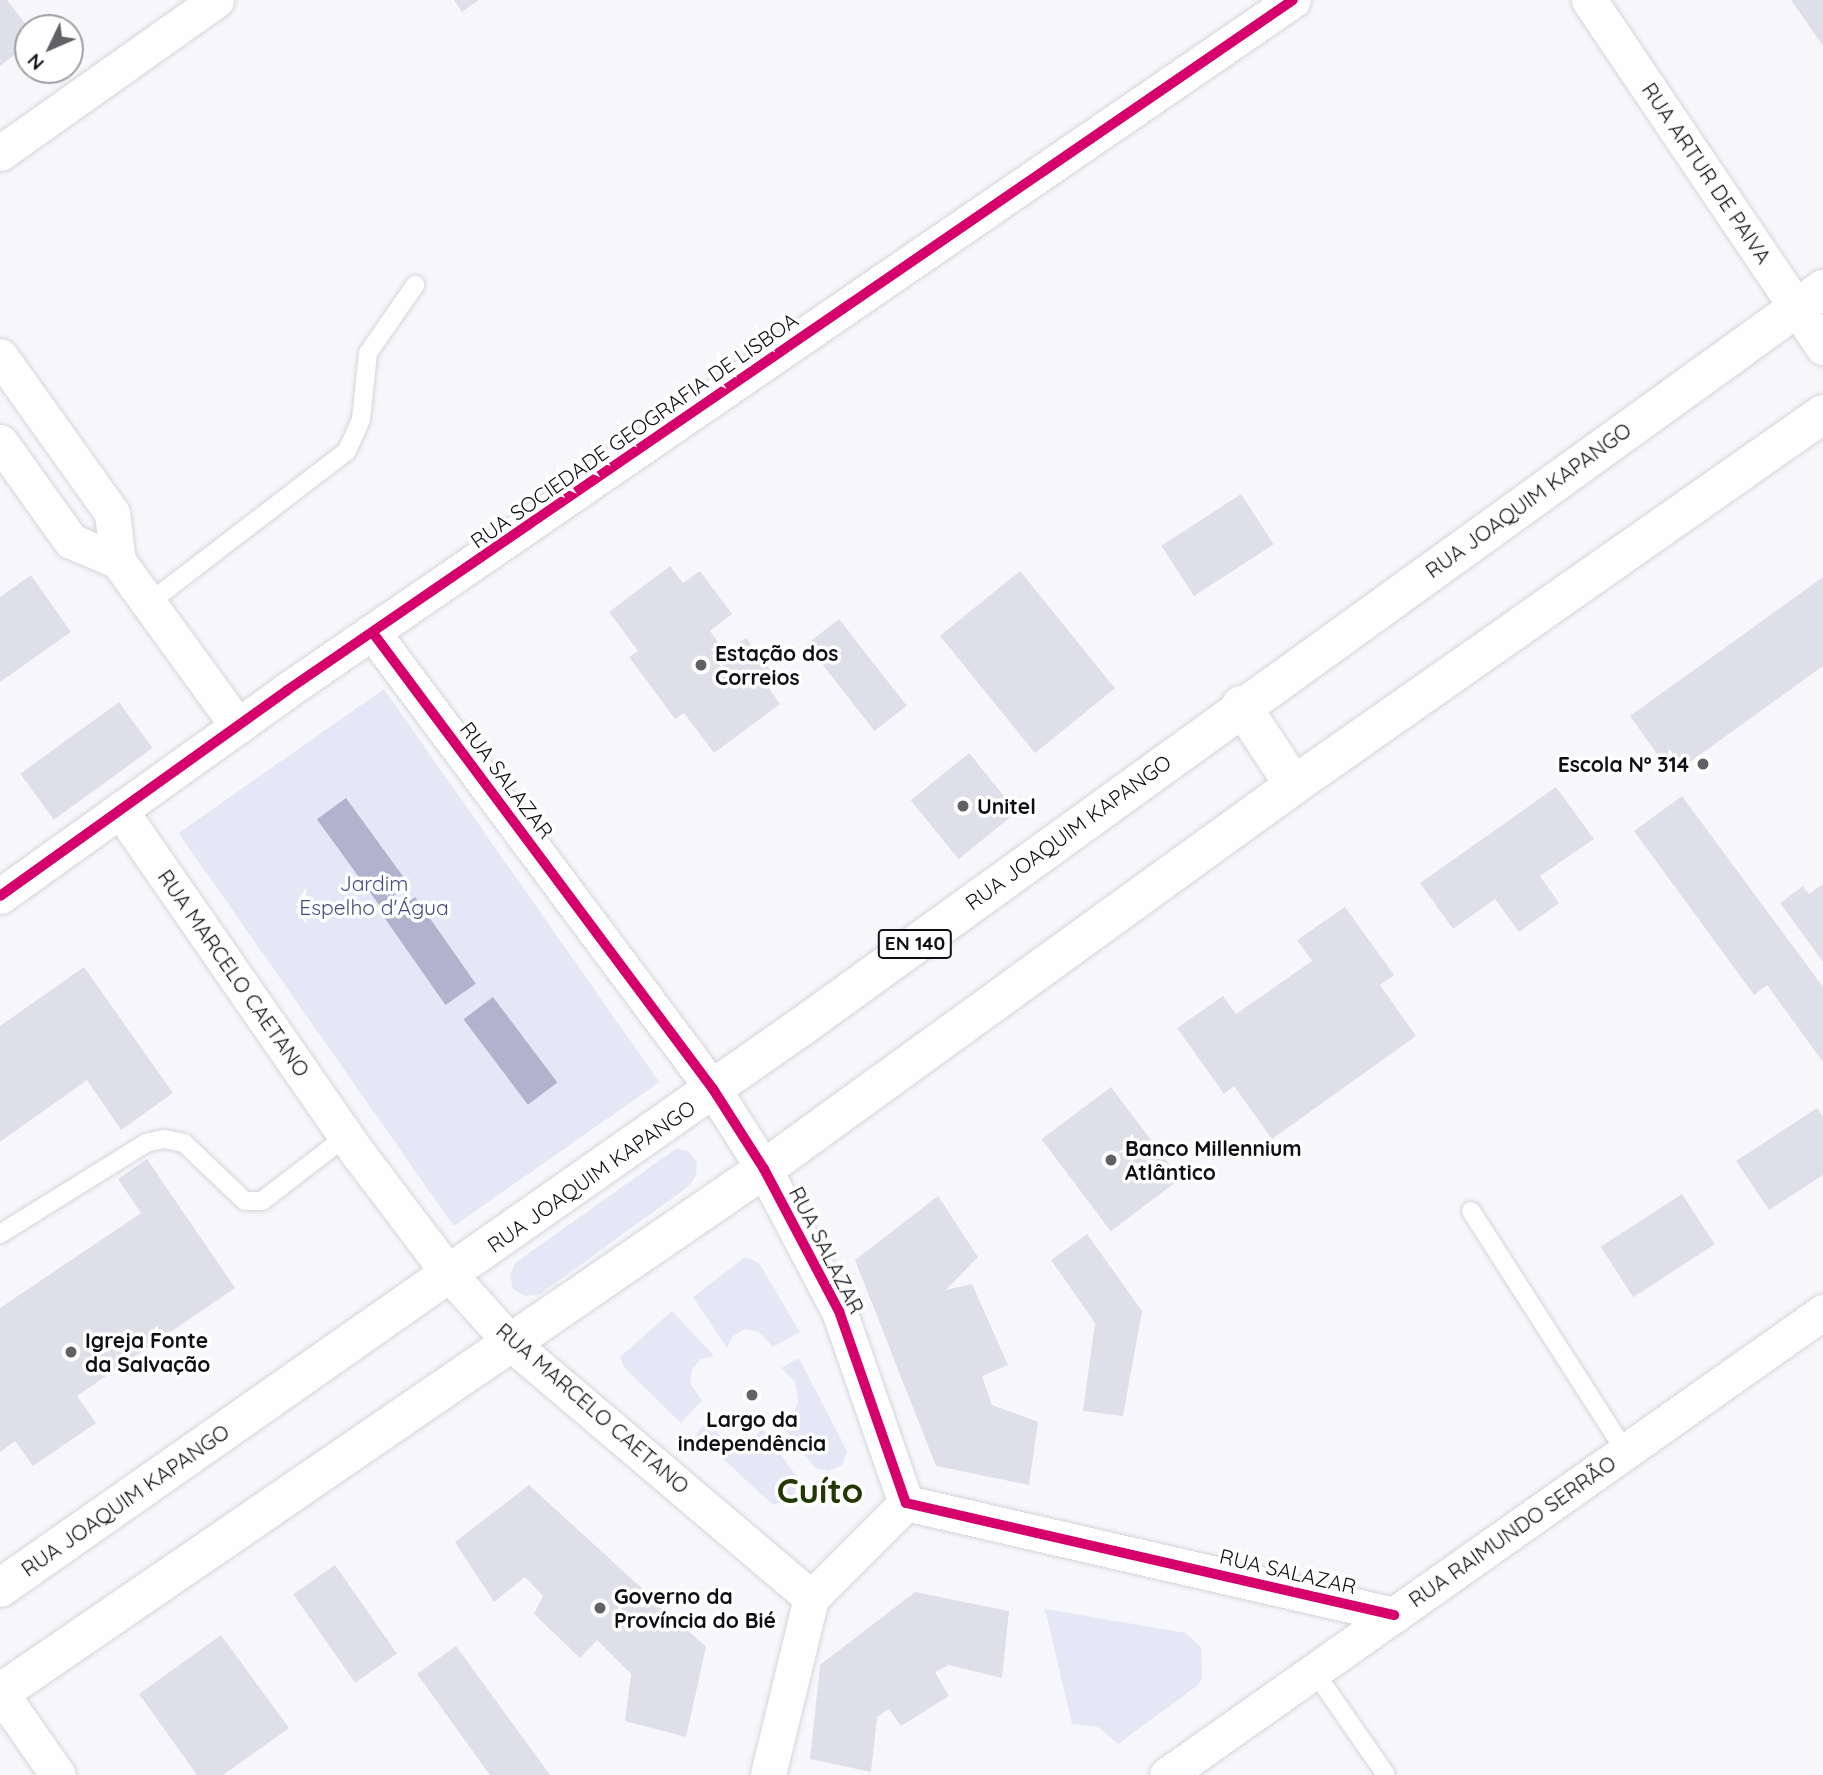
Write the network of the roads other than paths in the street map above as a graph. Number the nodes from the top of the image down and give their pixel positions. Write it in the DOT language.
graph roads {
  1 [pos="216,0"];
  2 [pos="1293,0"];
  3 [pos="1589,0"];
  4 [pos="0,153"];
  5 [pos="415,285"];
  6 [pos="1810,298"];
  7 [pos="1823,347"];
  8 [pos="0,356"];
  9 [pos="1823,414"];
  10 [pos="0,442"];
  11 [pos="118,561"];
  12 [pos="150,601"];
  13 [pos="373,633"];
  14 [pos="1241,705"];
  15 [pos="238,726"];
  16 [pos="1294,785"];
  17 [pos="120,810"];
  18 [pos="0,895"];
  19 [pos="713,1089"];
  20 [pos="348,1135"];
  21 [pos="764,1169"];
  22 [pos="1471,1211"];
  23 [pos="0,1234"];
  24 [pos="450,1275"];
  25 [pos="1823,1312"];
  26 [pos="513,1345"];
  27 [pos="1625,1451"];
  28 [pos="906,1503"];
  29 [pos="0,1588"];
  30 [pos="811,1598"];
  31 [pos="1394,1615"];
  32 [pos="1314,1671"];
  33 [pos="0,1693"];
  34 [pos="58,1775"];
  35 [pos="768,1775"];
  36 [pos="1167,1775"];
  37 [pos="1386,1775"];
  1 -- 4 [label="street"];
  2 -- 13 [label="street, RUA SOCIEDADE GEOGRAFIA DE LISBOA"];
  3 -- 6 [label="street, RUA ARTUR DE PAIVA"];
  5 -- 12 [label="lane"];
  6 -- 7 [label="street, RUA ARTUR DE PAIVA"];
  6 -- 14 [label="main road, RUA JOAQUIM KAPANGO / EN 140"];
  8 -- 11 [label="street"];
  9 -- 16 [label="main road"];
  10 -- 11 [label="street"];
  11 -- 12 [label="street"];
  12 -- 15 [label="street"];
  13 -- 15 [label="street, RUA SOCIEDADE GEOGRAFIA DE LISBOA"];
  13 -- 19 [label="street, RUA SALAZAR"];
  14 -- 16 [label="main road"];
  14 -- 19 [label="main road, RUA JOAQUIM KAPANGO / EN 140"];
  15 -- 17 [label="street, RUA SOCIEDADE GEOGRAFIA DE LISBOA"];
  16 -- 21 [label="main road"];
  17 -- 18 [label="street, RUA SOCIEDADE GEOGRAFIA DE LISBOA"];
  17 -- 20 [label="street, RUA MARCELO CAETANO"];
  19 -- 21 [label="street, RUA SALAZAR"];
  19 -- 24 [label="main road, RUA JOAQUIM KAPANGO / EN 140"];
  20 -- 23 [label="lane"];
  20 -- 24 [label="street, RUA MARCELO CAETANO"];
  21 -- 26 [label="main road"];
  21 -- 28 [label="street, RUA SALAZAR"];
  22 -- 27 [label="lane"];
  24 -- 26 [label="street, RUA MARCELO CAETANO"];
  24 -- 29 [label="main road, RUA JOAQUIM KAPANGO / EN 140"];
  25 -- 27 [label="street, RUA RAIMUNDO SERRÃO"];
  26 -- 30 [label="street, RUA MARCELO CAETANO"];
  26 -- 33 [label="main road"];
  27 -- 31 [label="street, RUA RAIMUNDO SERRÃO"];
  28 -- 30 [label="street"];
  28 -- 31 [label="street, RUA SALAZAR"];
  30 -- 35 [label="street"];
  31 -- 32 [label="street, RUA RAIMUNDO SERRÃO"];
  32 -- 36 [label="street, RUA RAIMUNDO SERRÃO"];
  32 -- 37 [label="lane"];
  33 -- 34 [label="street"];
}
